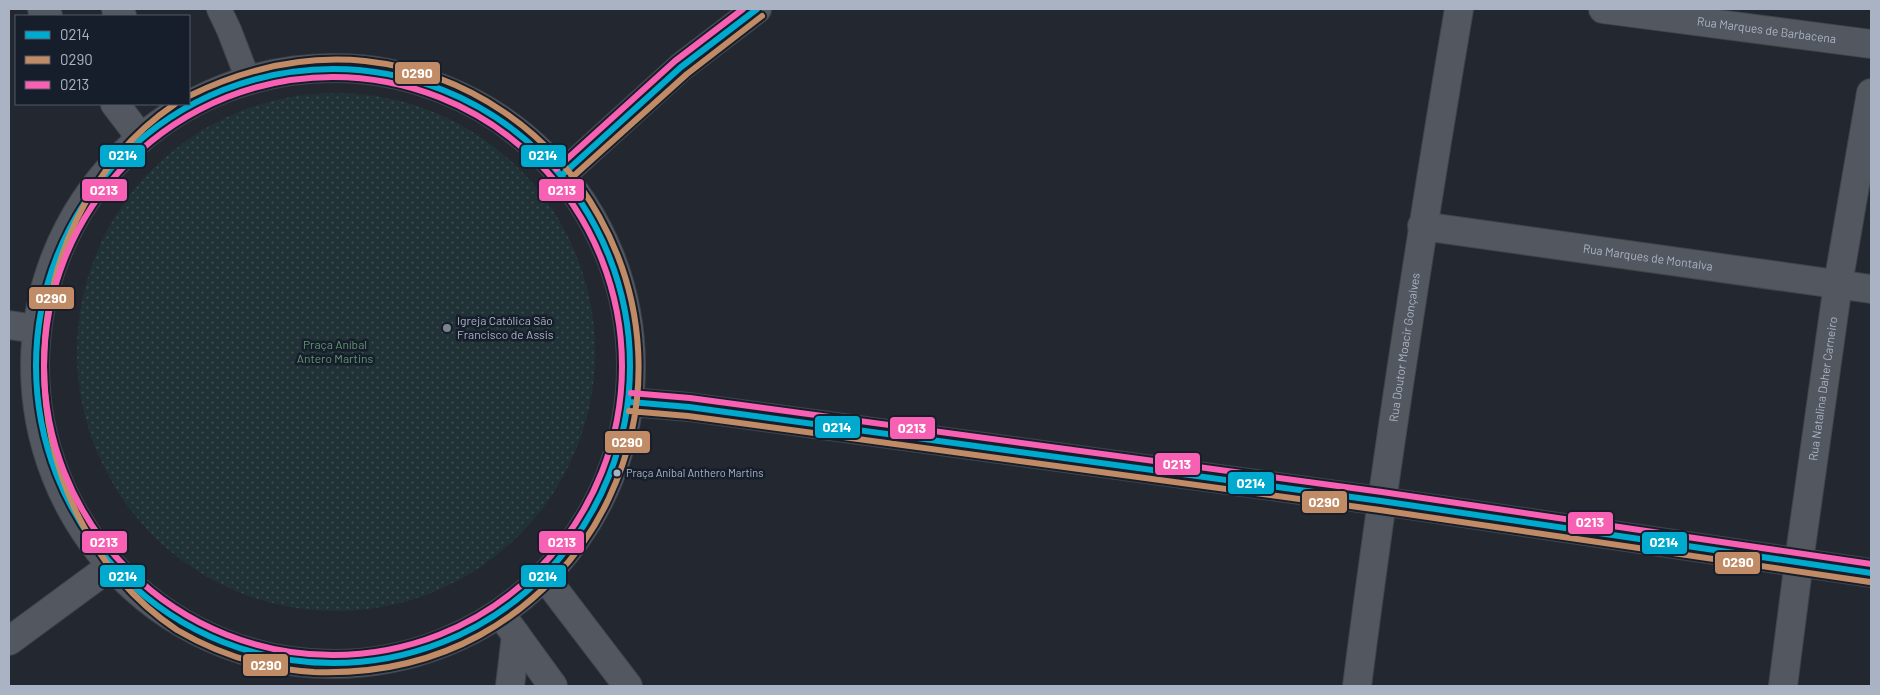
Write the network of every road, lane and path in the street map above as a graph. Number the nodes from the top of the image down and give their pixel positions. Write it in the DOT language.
graph roads {
  1 [pos="219,9"];
  2 [pos="757,9"];
  3 [pos="1459,9"];
  4 [pos="1603,9"];
  5 [pos="1871,44"];
  6 [pos="249,82"];
  7 [pos="1871,93"];
  8 [pos="116,105"];
  9 [pos="189,105"];
  10 [pos="190,105"];
  11 [pos="141,138"];
  12 [pos="562,175"];
  13 [pos="1422,226"];
  14 [pos="1838,284"];
  15 [pos="1871,289"];
  16 [pos="9,325"];
  17 [pos="36,329"];
  18 [pos="630,402"];
  19 [pos="1381,501"];
  20 [pos="1799,561"];
  21 [pos="111,566"];
  22 [pos="1871,572"];
  23 [pos="544,576"];
  24 [pos="500,613"];
  25 [pos="516,635"];
  26 [pos="9,641"];
  27 [pos="510,686"];
  28 [pos="553,686"];
  29 [pos="628,686"];
  30 [pos="1357,686"];
  31 [pos="1784,686"];
  1 -- 6 [label="lane"];
  2 -- 12 [label="street"];
  3 -- 13 [label="street, Rua Doutor Moacir Gonçalves"];
  4 -- 5 [label="street, Rua Marques de Barbacena"];
  6 -- 10 [label="street"];
  6 -- 12 [label="street"];
  7 -- 14 [label="street, Rua Natalina Daher Carneiro"];
  8 -- 11 [label="street"];
  9 -- 11 [label="street"];
  11 -- 17 [label="street"];
  12 -- 18 [label="street"];
  13 -- 14 [label="street, Rua Marques de Montalva"];
  13 -- 19 [label="street, Rua Doutor Moacir Gonçalves"];
  14 -- 15 [label="street, Rua Marques de Montalva"];
  14 -- 20 [label="street, Rua Natalina Daher Carneiro"];
  16 -- 17 [label="street"];
  17 -- 21 [label="street"];
  18 -- 19 [label="street"];
  18 -- 23 [label="street"];
  19 -- 20 [label="street"];
  19 -- 30 [label="street, Rua Doutor Moacir Gonçalves"];
  20 -- 22 [label="street"];
  20 -- 31 [label="street, Rua Natalina Daher Carneiro"];
  21 -- 24 [label="street"];
  21 -- 26 [label="street"];
  23 -- 24 [label="street"];
  23 -- 29 [label="street"];
  24 -- 25 [label="street"];
  25 -- 27 [label="street"];
  25 -- 28 [label="street"];
}
